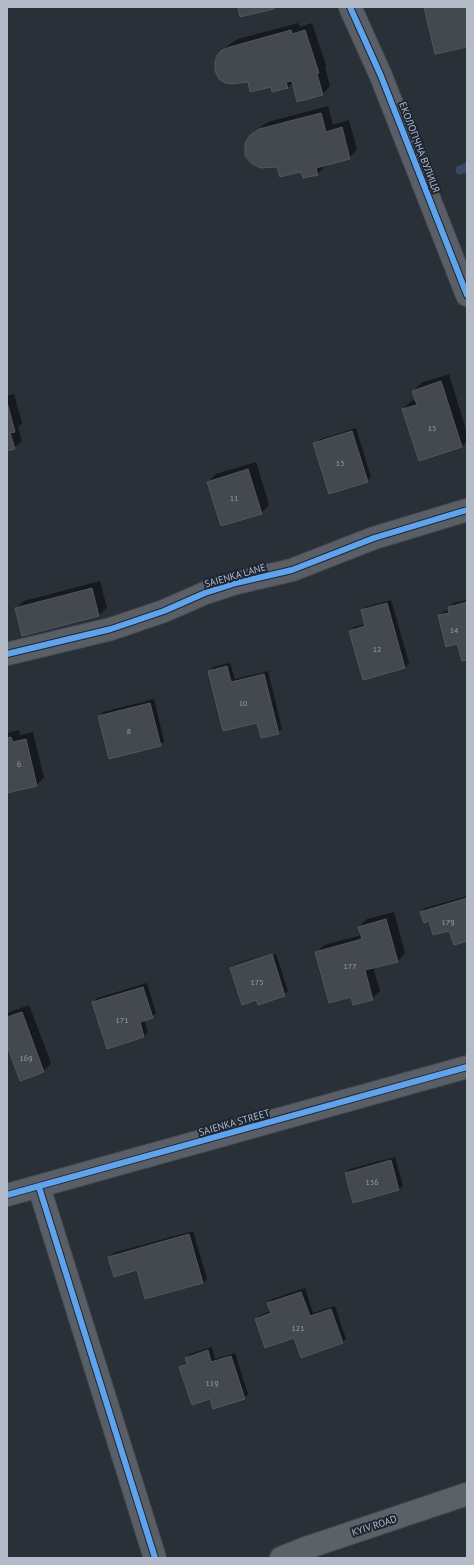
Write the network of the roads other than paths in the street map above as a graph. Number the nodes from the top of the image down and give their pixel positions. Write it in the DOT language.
graph roads {
  1 [pos="350,7"];
  2 [pos="467,295"];
  3 [pos="467,510"];
  4 [pos="7,654"];
  5 [pos="467,1068"];
  6 [pos="39,1187"];
  7 [pos="7,1195"];
  8 [pos="467,1494"];
  9 [pos="155,1558"];
  10 [pos="281,1558"];
  1 -- 2 [label="street, ЕКОЛОГІЧНА ВУЛИЦЯ"];
  3 -- 4 [label="street, SAIENKA LANE"];
  5 -- 6 [label="street, SAIENKA STREET"];
  6 -- 7 [label="street, SAIENKA STREET"];
  6 -- 9 [label="street"];
  8 -- 10 [label="main road, KYIV ROAD"];
}
